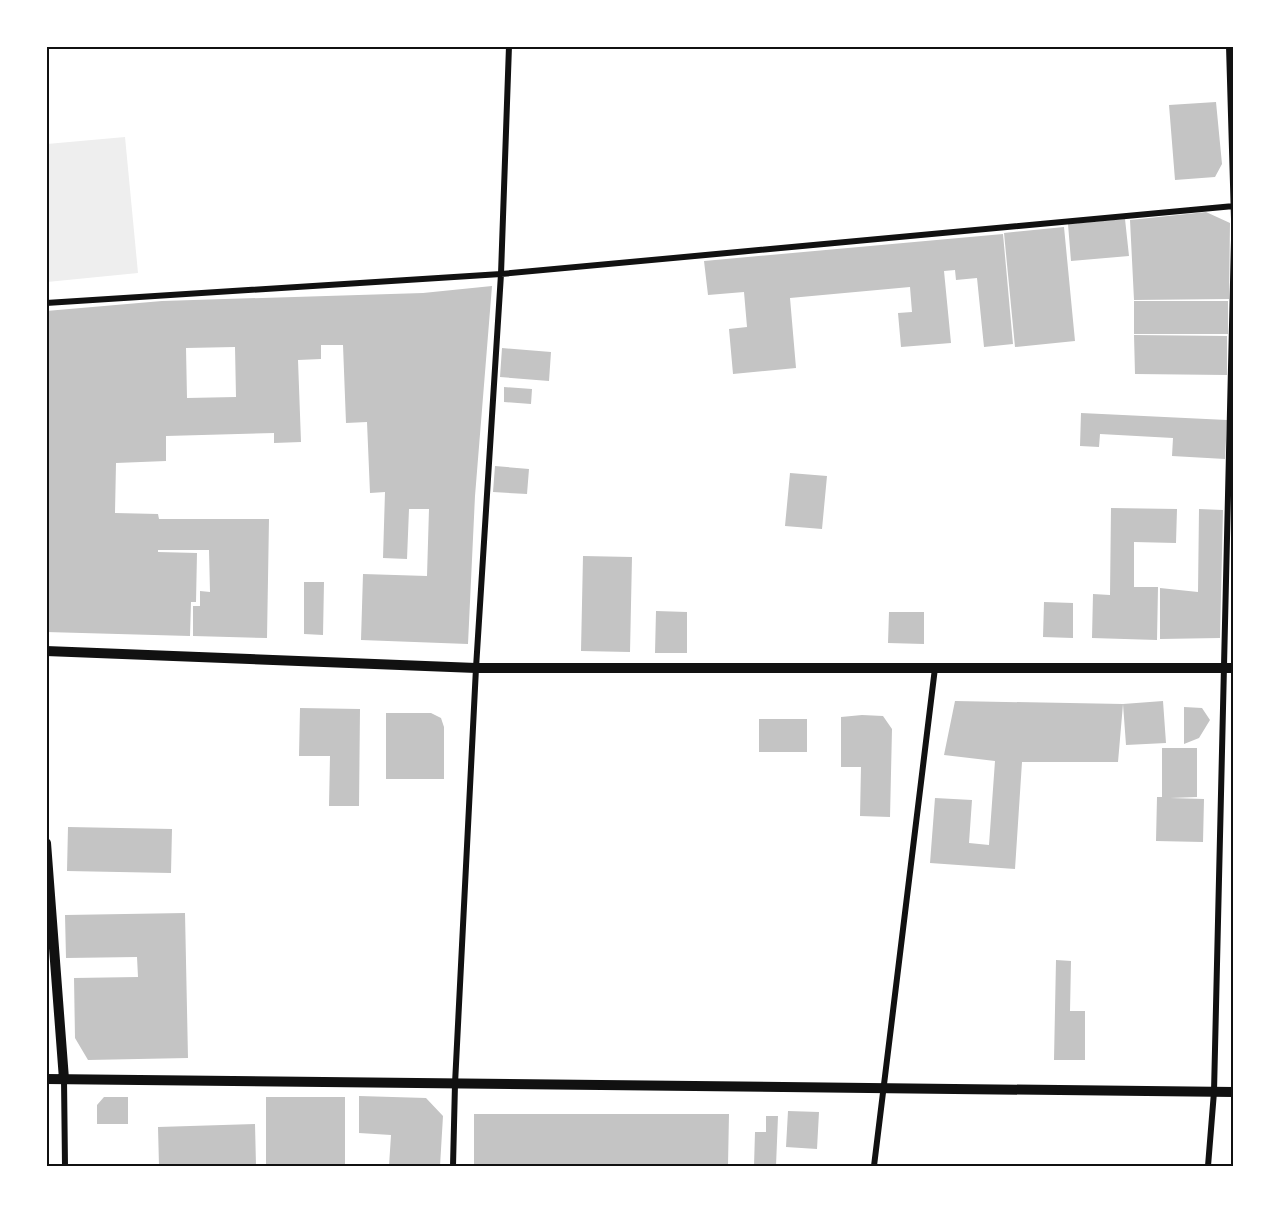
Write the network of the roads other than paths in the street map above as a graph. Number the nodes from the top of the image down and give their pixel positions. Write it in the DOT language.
graph roads {
  1 [pos="509,46"];
  2 [pos="1229,46"];
  3 [pos="1233,206"];
  4 [pos="1233,219"];
  5 [pos="1233,240"];
  6 [pos="501,274"];
  7 [pos="46,303"];
  8 [pos="46,651"];
  9 [pos="476,668"];
  10 [pos="935,668"];
  11 [pos="1228,668"];
  12 [pos="46,843"];
  13 [pos="46,1079"];
  14 [pos="64,1079"];
  15 [pos="454,1084"];
  16 [pos="884,1088"];
  17 [pos="1214,1092"];
  18 [pos="1233,1092"];
  19 [pos="65,1167"];
  20 [pos="453,1167"];
  21 [pos="874,1167"];
  22 [pos="1208,1167"];
  1 -- 6 [label="street"];
  2 -- 3 [label="street"];
  3 -- 4 [label="street"];
  3 -- 6 [label="street"];
  5 -- 11 [label="street"];
  6 -- 7 [label="street"];
  6 -- 9 [label="street"];
  8 -- 9 [label="street"];
  9 -- 10 [label="street"];
  9 -- 15 [label="street"];
  10 -- 11 [label="street"];
  10 -- 16 [label="street"];
  11 -- 17 [label="street"];
  12 -- 14 [label="street"];
  13 -- 14 [label="street"];
  14 -- 15 [label="street"];
  14 -- 19 [label="street"];
  15 -- 16 [label="street"];
  15 -- 20 [label="street"];
  16 -- 17 [label="street"];
  16 -- 21 [label="street"];
  17 -- 18 [label="street"];
  17 -- 22 [label="street"];
}
